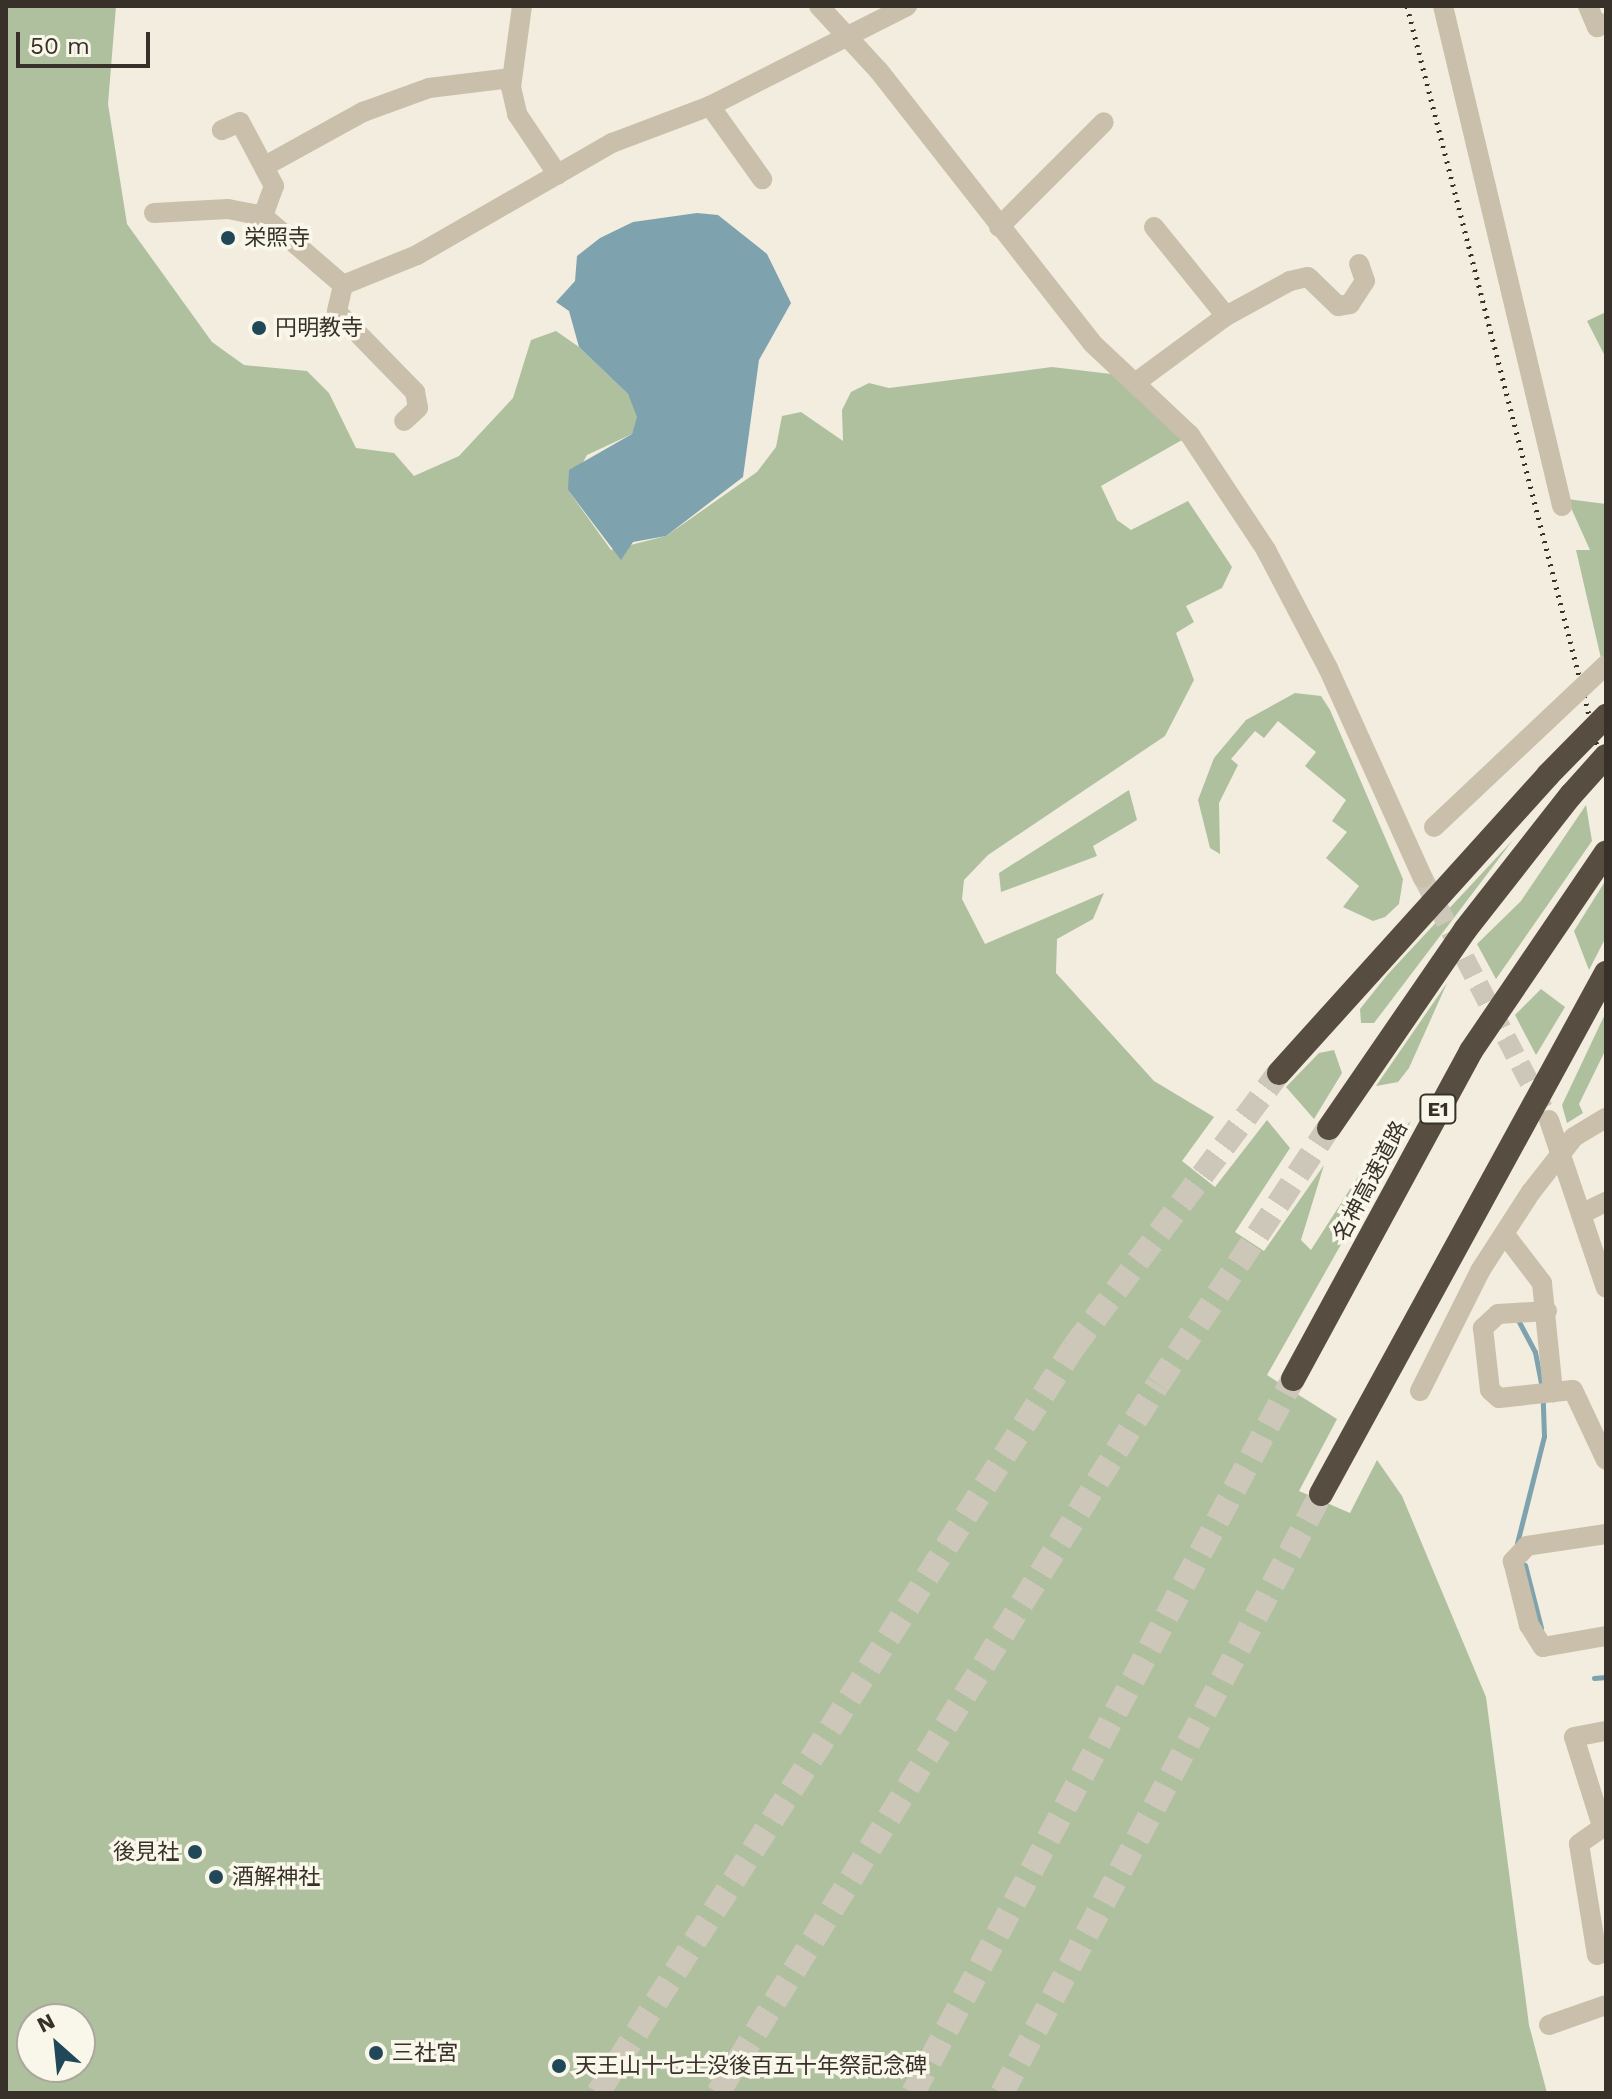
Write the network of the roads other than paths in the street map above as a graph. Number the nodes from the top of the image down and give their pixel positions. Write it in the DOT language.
graph roads {
  1 [pos="819,6"];
  2 [pos="907,6"];
  3 [pos="1443,6"];
  4 [pos="1588,6"];
  5 [pos="520,7"];
  6 [pos="1606,23"];
  7 [pos="847,35"];
  8 [pos="511,78"];
  9 [pos="710,106"];
  10 [pos="1104,122"];
  11 [pos="222,130"];
  12 [pos="265,166"];
  13 [pos="558,175"];
  14 [pos="762,179"];
  15 [pos="154,213"];
  16 [pos="263,216"];
  17 [pos="999,227"];
  18 [pos="1154,227"];
  19 [pos="1359,264"];
  20 [pos="343,285"];
  21 [pos="1226,316"];
  22 [pos="1135,383"];
  23 [pos="404,421"];
  24 [pos="1562,506"];
  25 [pos="1606,665"];
  26 [pos="1606,716"];
  27 [pos="1606,756"];
  28 [pos="1411,849"];
  29 [pos="1606,852"];
  30 [pos="1423,878"];
  31 [pos="1606,973"];
  32 [pos="1279,1073"];
  33 [pos="1606,1118"];
  34 [pos="1549,1120"];
  35 [pos="1329,1128"];
  36 [pos="1562,1153"];
  37 [pos="1606,1202"];
  38 [pos="1581,1214"];
  39 [pos="1506,1236"];
  40 [pos="1605,1285"];
  41 [pos="1547,1311"];
  42 [pos="1293,1379"];
  43 [pos="1420,1391"];
  44 [pos="1553,1392"];
  45 [pos="1606,1460"];
  46 [pos="1321,1494"];
  47 [pos="1606,1534"];
  48 [pos="1606,1636"];
  49 [pos="1606,1731"];
  50 [pos="1604,1826"];
  51 [pos="1606,1951"];
  52 [pos="1606,2005"];
  53 [pos="1549,2025"];
  1 -- 7 [label="street"];
  2 -- 7 [label="street"];
  3 -- 24 [label="street"];
  4 -- 6 [label="street"];
  5 -- 8 [label="street"];
  7 -- 9 [label="street"];
  7 -- 17 [label="street"];
  8 -- 12 [label="street"];
  8 -- 13 [label="street"];
  9 -- 13 [label="street"];
  9 -- 14 [label="street"];
  10 -- 17 [label="street"];
  11 -- 12 [label="street"];
  12 -- 16 [label="street"];
  13 -- 20 [label="street"];
  15 -- 16 [label="street"];
  16 -- 20 [label="street"];
  17 -- 22 [label="street"];
  18 -- 21 [label="street"];
  19 -- 21 [label="street"];
  20 -- 23 [label="street"];
  21 -- 22 [label="street"];
  22 -- 28 [label="street"];
  25 -- 28 [label="street, bridge"];
  26 -- 32 [label="highway, bridge"];
  27 -- 35 [label="highway, bridge"];
  28 -- 30 [label="street"];
  29 -- 42 [label="highway, 名神高速道路 / E1"];
  31 -- 46 [label="highway"];
  33 -- 36 [label="street"];
  34 -- 36 [label="street"];
  36 -- 38 [label="street"];
  36 -- 39 [label="street"];
  37 -- 38 [label="street"];
  38 -- 40 [label="street"];
  39 -- 41 [label="street"];
  39 -- 43 [label="street"];
  41 -- 44 [label="street"];
  41 -- 44 [label="street"];
  44 -- 45 [label="street"];
  47 -- 48 [label="street"];
  49 -- 50 [label="street"];
  50 -- 51 [label="street"];
  52 -- 53 [label="street"];
}
